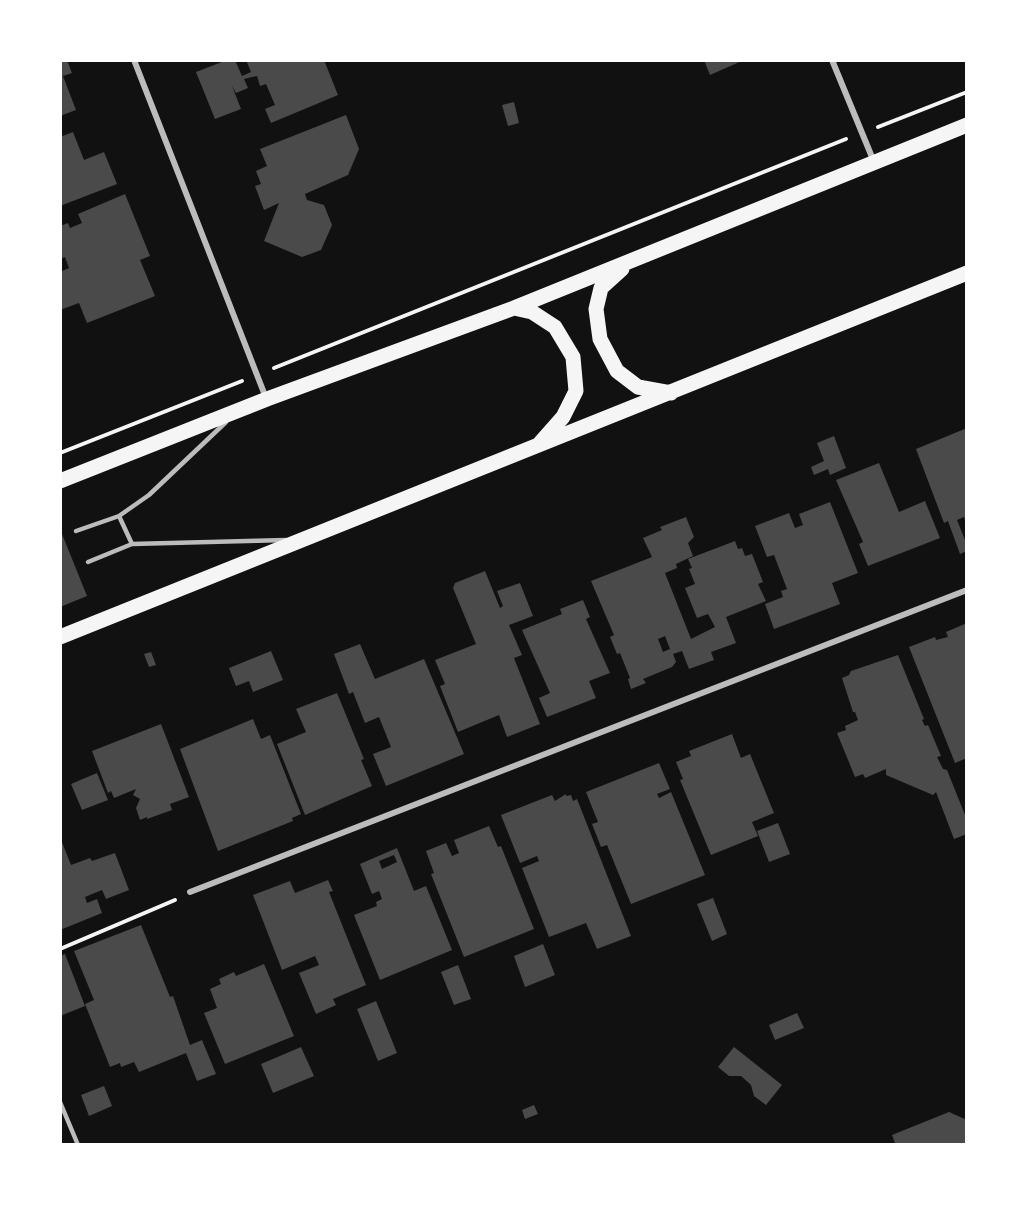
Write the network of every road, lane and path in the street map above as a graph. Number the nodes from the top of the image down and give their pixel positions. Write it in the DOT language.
graph roads {
  1 [pos="134,60"];
  2 [pos="832,60"];
  3 [pos="967,92"];
  4 [pos="967,125"];
  5 [pos="862,132"];
  6 [pos="874,162"];
  7 [pos="636,258"];
  8 [pos="967,273"];
  9 [pos="514,308"];
  10 [pos="257,375"];
  11 [pos="671,393"];
  12 [pos="267,399"];
  13 [pos="237,412"];
  14 [pos="538,445"];
  15 [pos="60,453"];
  16 [pos="60,481"];
  17 [pos="119,516"];
  18 [pos="76,531"];
  19 [pos="300,539"];
  20 [pos="132,544"];
  21 [pos="88,562"];
  22 [pos="967,590"];
  23 [pos="60,638"];
  24 [pos="190,892"];
  25 [pos="60,949"];
  26 [pos="60,1102"];
  27 [pos="78,1145"];
  1 -- 10 [label="street"];
  2 -- 5 [label="street"];
  3 -- 5 [label="path"];
  4 -- 6 [label="main road"];
  5 -- 6 [label="street"];
  5 -- 10 [label="path"];
  6 -- 7 [label="main road"];
  7 -- 9 [label="main road"];
  7 -- 11 [label="main road"];
  8 -- 11 [label="main road"];
  9 -- 12 [label="main road"];
  9 -- 14 [label="main road"];
  10 -- 12 [label="street"];
  10 -- 15 [label="path"];
  11 -- 14 [label="main road"];
  12 -- 13 [label="main road"];
  13 -- 16 [label="main road"];
  13 -- 17 [label="lane"];
  14 -- 19 [label="main road"];
  17 -- 18 [label="lane"];
  17 -- 20 [label="lane"];
  19 -- 20 [label="lane"];
  19 -- 23 [label="main road"];
  20 -- 21 [label="lane"];
  22 -- 24 [label="street"];
  24 -- 25 [label="path"];
  26 -- 27 [label="lane"];
}
